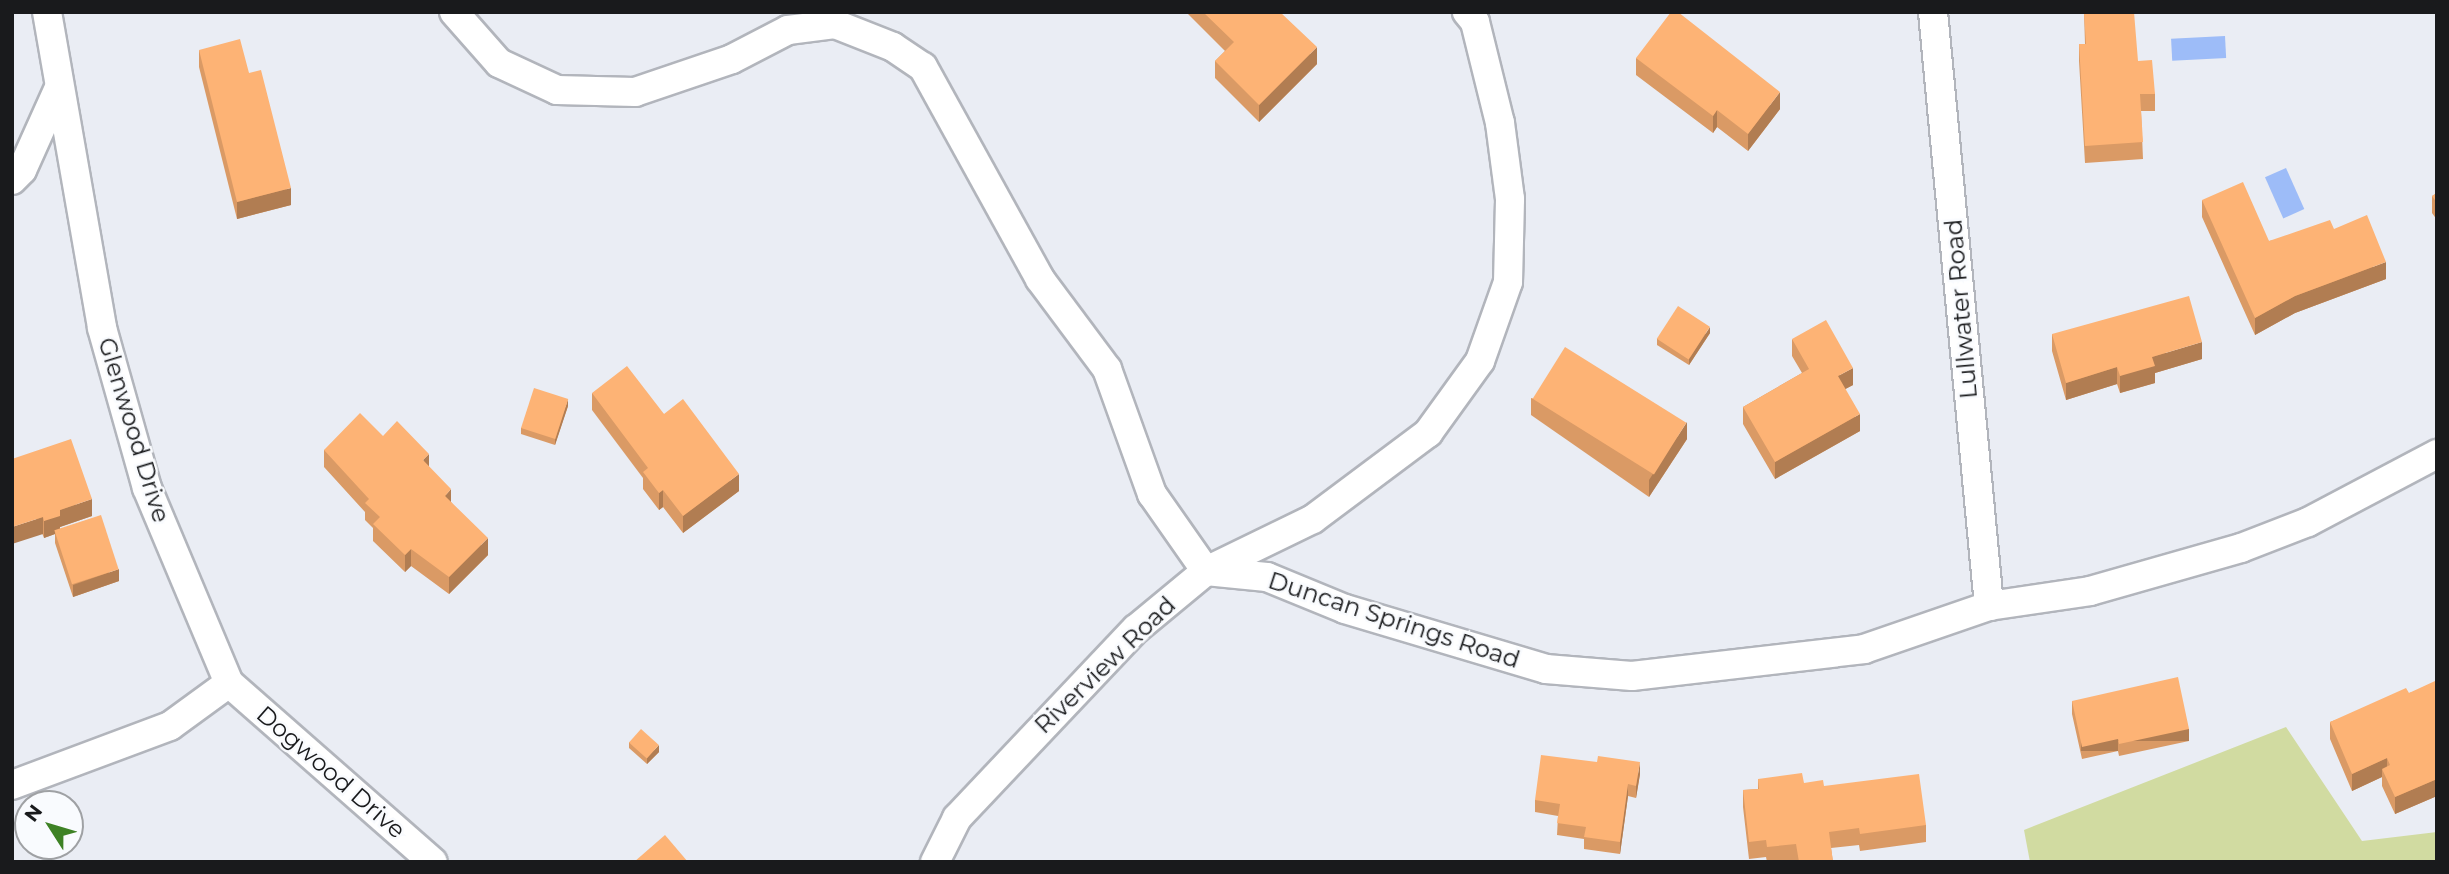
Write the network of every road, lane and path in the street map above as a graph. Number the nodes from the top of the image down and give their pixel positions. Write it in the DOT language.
graph roads {
  1 [pos="47,12"];
  2 [pos="454,12"];
  3 [pos="1467,12"];
  4 [pos="1933,12"];
  5 [pos="58,90"];
  6 [pos="12,180"];
  7 [pos="2437,454"];
  8 [pos="1206,571"];
  9 [pos="1989,606"];
  10 [pos="229,683"];
  11 [pos="12,785"];
  12 [pos="433,862"];
  13 [pos="935,862"];
  1 -- 5 [label="street, Glenwood Drive"];
  2 -- 8 [label="street"];
  3 -- 8 [label="street, Riverview Road"];
  4 -- 9 [label="street, Lullwater Road"];
  5 -- 6 [label="street"];
  5 -- 10 [label="street, Glenwood Drive"];
  7 -- 9 [label="street, Duncan Springs Road"];
  8 -- 9 [label="street, Duncan Springs Road"];
  8 -- 13 [label="street, Riverview Road"];
  10 -- 11 [label="street"];
  10 -- 12 [label="street, Dogwood Drive"];
}
